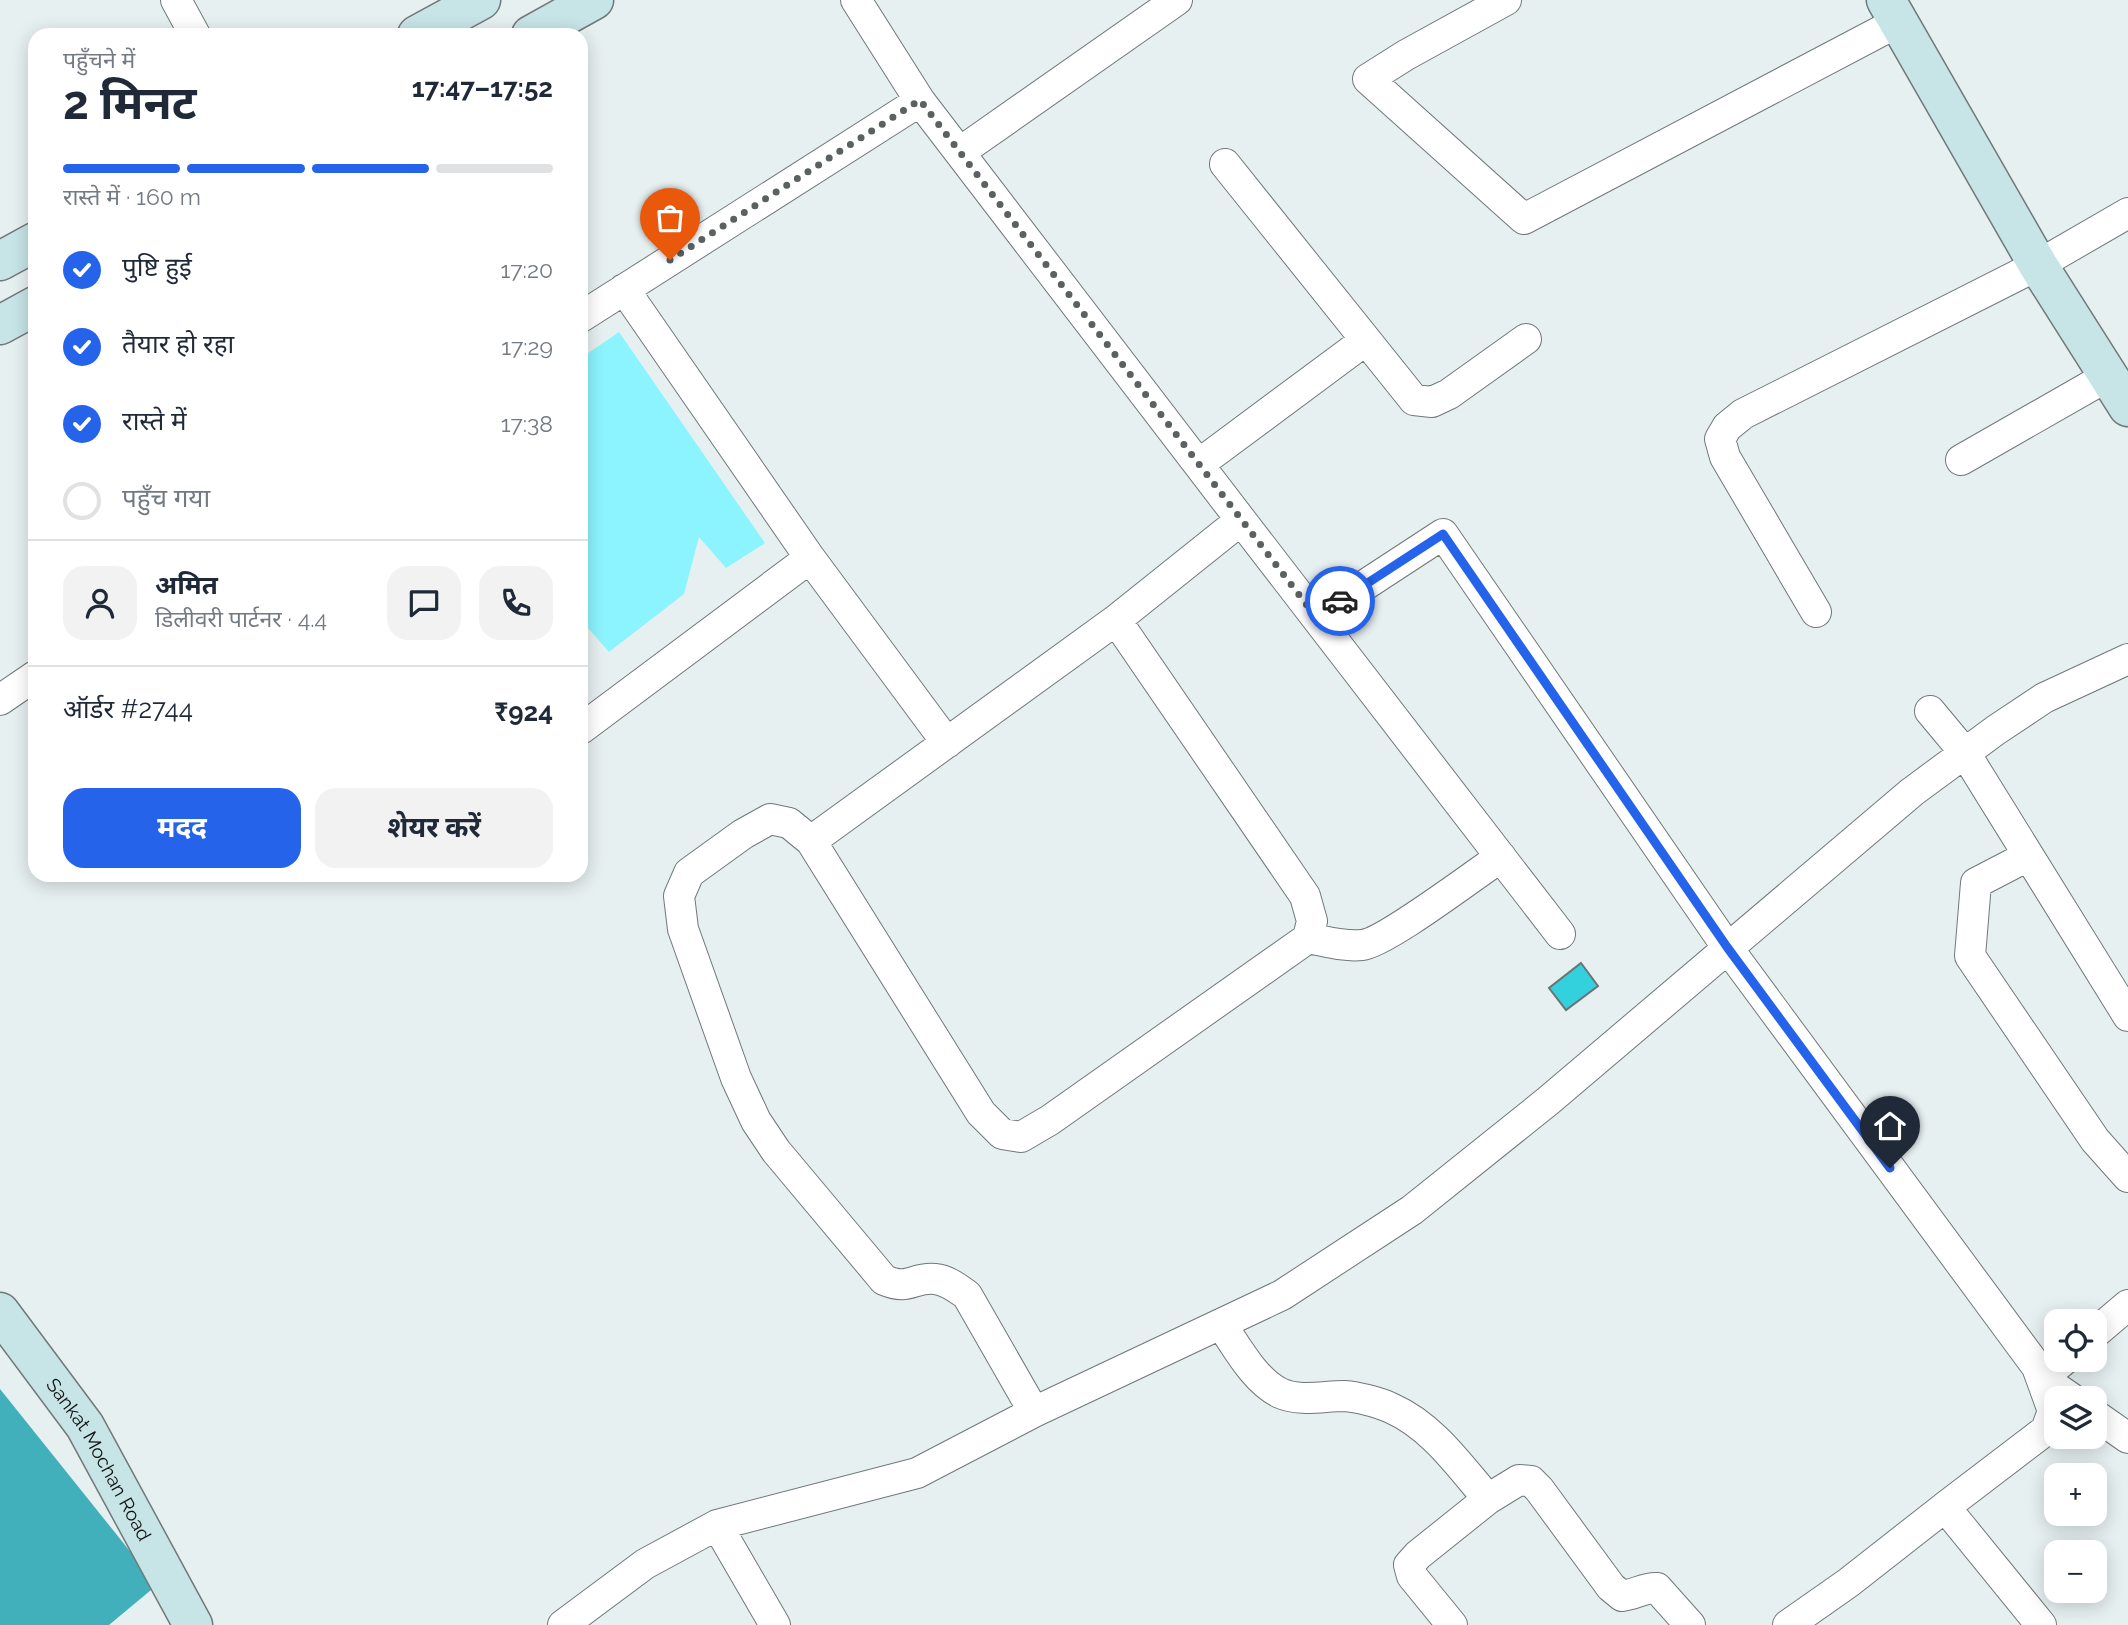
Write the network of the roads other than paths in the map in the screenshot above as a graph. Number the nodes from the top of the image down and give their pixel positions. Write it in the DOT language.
graph roads {
  1 [pos="176,0"];
  2 [pos="481,0"];
  3 [pos="594,0"];
  4 [pos="856,0"];
  5 [pos="1177,0"];
  6 [pos="1506,0"];
  7 [pos="1892,11"];
  8 [pos="191,28"];
  9 [pos="430,28"];
  10 [pos="544,28"];
  11 [pos="920,100"];
  12 [pos="960,152"];
  13 [pos="1224,164"];
  14 [pos="2128,213"];
  15 [pos="28,246"];
  16 [pos="0,261"];
  17 [pos="2038,265"];
  18 [pos="625,289"];
  19 [pos="28,310"];
  20 [pos="588,313"];
  21 [pos="0,325"];
  22 [pos="1526,339"];
  23 [pos="1366,340"];
  24 [pos="2118,391"];
  25 [pos="1961,460"];
  26 [pos="1199,464"];
  27 [pos="1241,520"];
  28 [pos="810,558"];
  29 [pos="1816,612"];
  30 [pos="1316,617"];
  31 [pos="1116,620"];
  32 [pos="2128,659"];
  33 [pos="28,681"];
  34 [pos="0,700"];
  35 [pos="1930,711"];
  36 [pos="588,724"];
  37 [pos="947,743"];
  38 [pos="1965,753"];
  39 [pos="811,841"];
  40 [pos="2028,856"];
  41 [pos="1501,857"];
  42 [pos="1560,934"];
  43 [pos="1308,938"];
  44 [pos="1727,947"];
  45 [pos="2128,1016"];
  46 [pos="2128,1177"];
  47 [pos="2128,1305"];
  48 [pos="0,1312"];
  49 [pos="2107,1323"];
  50 [pos="1221,1324"];
  51 [pos="2044,1368"];
  52 [pos="2053,1372"];
  53 [pos="1034,1412"];
  54 [pos="2107,1423"];
  55 [pos="2128,1438"];
  56 [pos="1488,1499"];
  57 [pos="1945,1507"];
  58 [pos="717,1525"];
  59 [pos="184,1621"];
  60 [pos="563,1625"];
  61 [pos="775,1625"];
  62 [pos="1452,1625"];
  63 [pos="1690,1625"];
  64 [pos="1788,1625"];
  65 [pos="2041,1625"];
  1 -- 8 [label="street"];
  2 -- 9 [label="street"];
  3 -- 10 [label="street"];
  4 -- 11 [label="street"];
  5 -- 12 [label="street"];
  6 -- 7 [label="street"];
  7 -- 17 [label="street"];
  11 -- 12 [label="street"];
  11 -- 18 [label="street"];
  12 -- 26 [label="street"];
  13 -- 23 [label="street"];
  14 -- 17 [label="street"];
  15 -- 16 [label="street"];
  17 -- 24 [label="street"];
  17 -- 29 [label="street"];
  18 -- 20 [label="street"];
  18 -- 28 [label="street"];
  19 -- 21 [label="street"];
  22 -- 23 [label="street"];
  23 -- 26 [label="street"];
  24 -- 25 [label="street"];
  26 -- 27 [label="street"];
  27 -- 30 [label="street"];
  27 -- 31 [label="street"];
  28 -- 36 [label="street"];
  28 -- 37 [label="street"];
  30 -- 41 [label="street"];
  30 -- 44 [label="street"];
  31 -- 37 [label="street"];
  31 -- 43 [label="street"];
  32 -- 38 [label="street"];
  33 -- 34 [label="street"];
  35 -- 38 [label="street"];
  37 -- 39 [label="street"];
  38 -- 40 [label="street"];
  38 -- 44 [label="street"];
  39 -- 43 [label="street"];
  39 -- 53 [label="street"];
  40 -- 45 [label="street"];
  40 -- 46 [label="street"];
  41 -- 42 [label="street"];
  41 -- 43 [label="street"];
  44 -- 50 [label="street"];
  44 -- 51 [label="street"];
  47 -- 49 [label="street"];
  48 -- 59 [label="street, Sankat Mochan Road"];
  50 -- 53 [label="street"];
  50 -- 56 [label="street"];
  52 -- 57 [label="street"];
  53 -- 58 [label="street"];
  54 -- 55 [label="street"];
  56 -- 62 [label="street"];
  56 -- 63 [label="street"];
  57 -- 64 [label="street"];
  57 -- 65 [label="street"];
  58 -- 60 [label="street"];
  58 -- 61 [label="street"];
}
